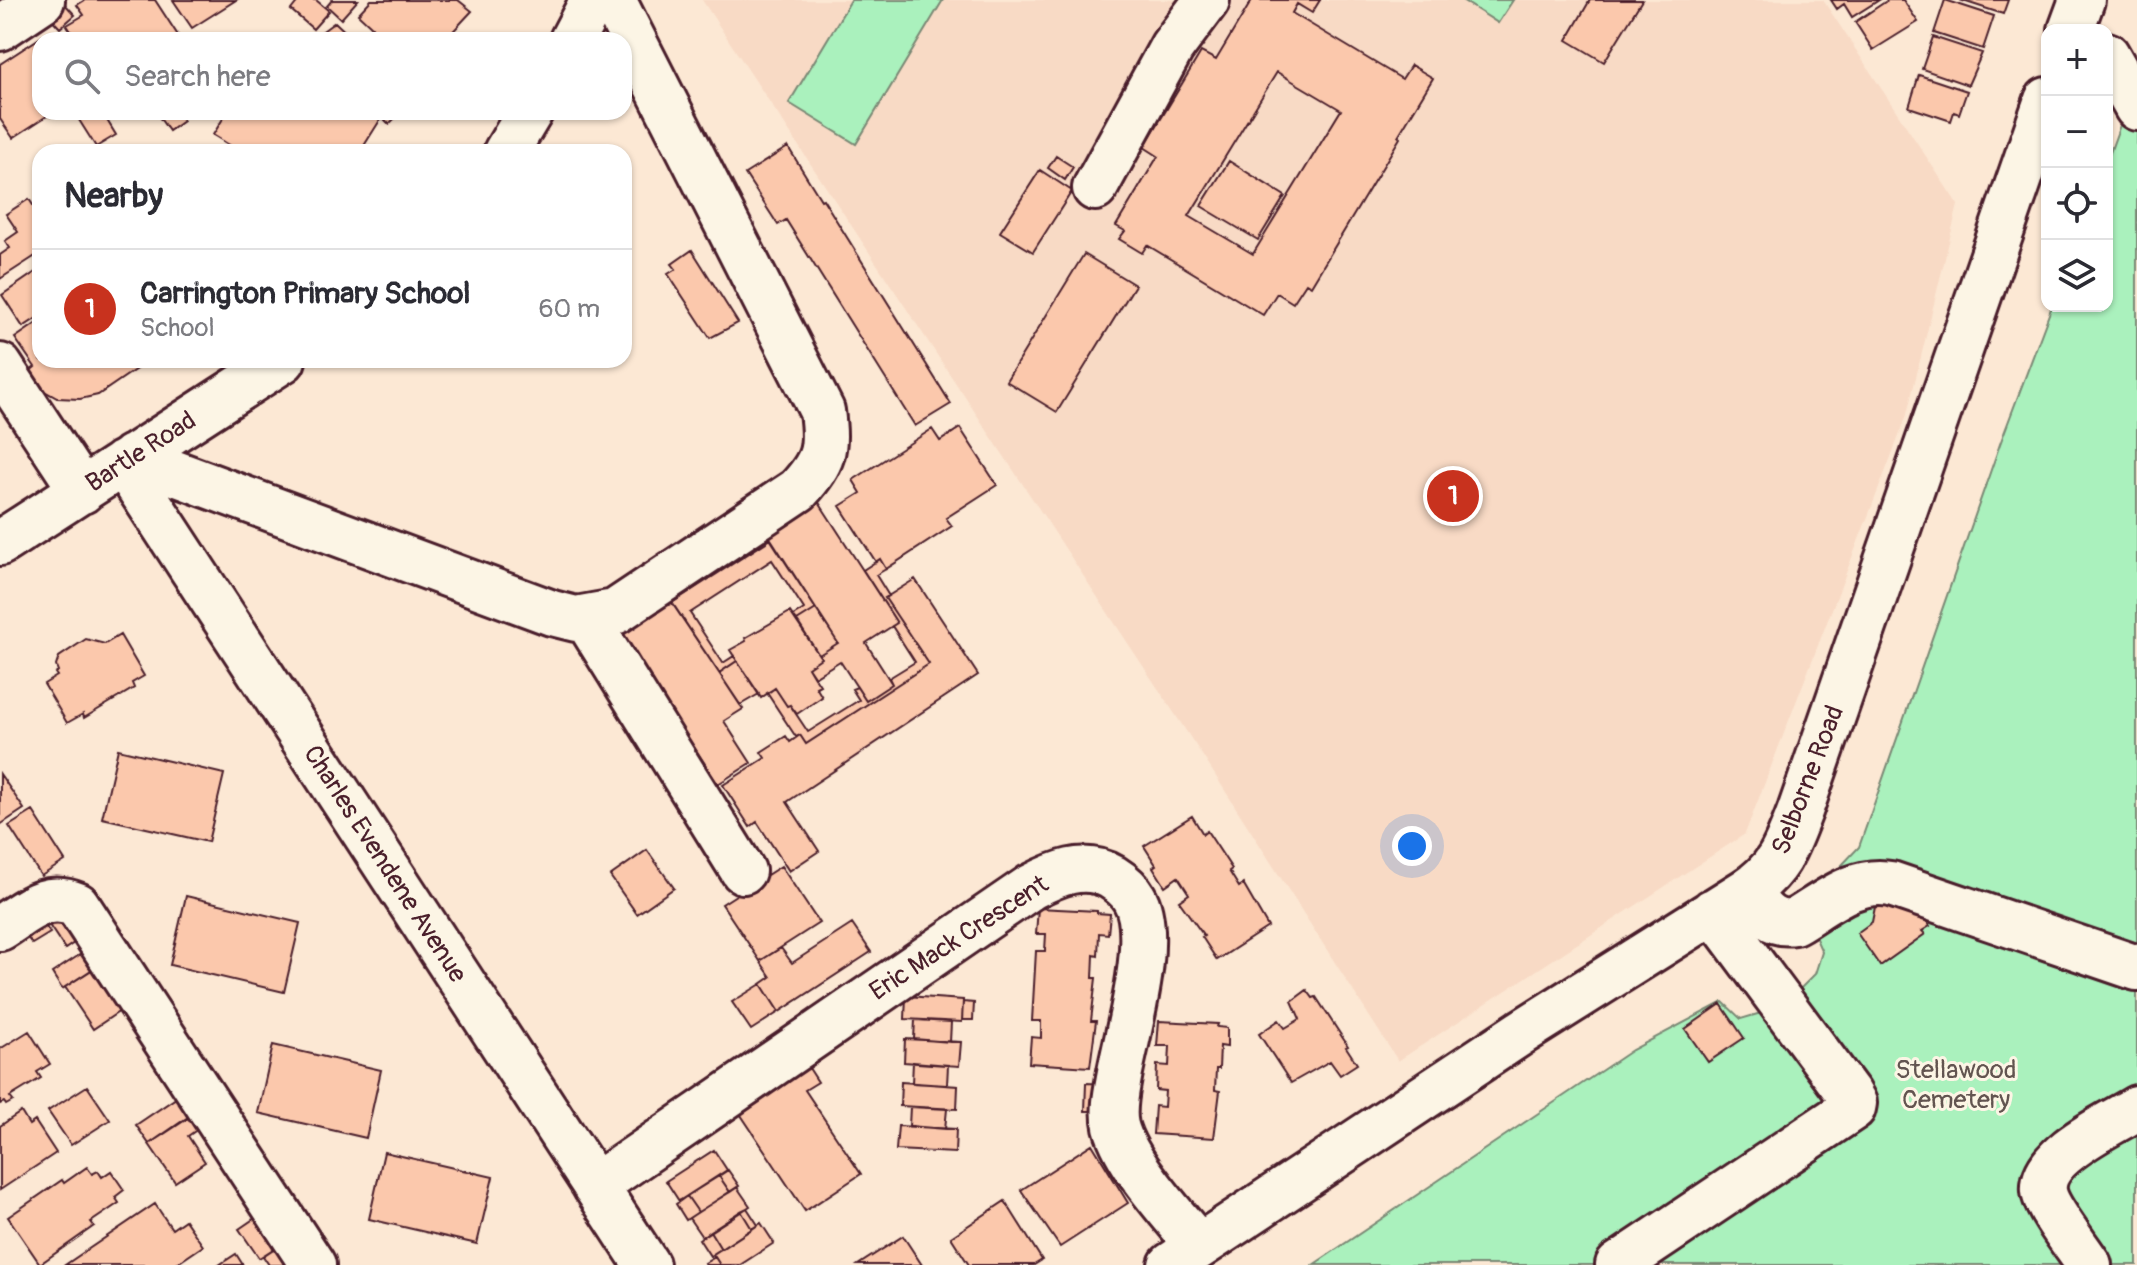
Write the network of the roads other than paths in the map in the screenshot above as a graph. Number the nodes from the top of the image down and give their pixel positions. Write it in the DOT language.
graph roads {
  1 [pos="42,0"];
  2 [pos="593,0"];
  3 [pos="613,0"];
  4 [pos="1207,0"];
  5 [pos="0,28"];
  6 [pos="576,32"];
  7 [pos="629,32"];
  8 [pos="632,37"];
  9 [pos="2113,66"];
  10 [pos="2137,108"];
  11 [pos="2041,117"];
  12 [pos="525,120"];
  13 [pos="511,144"];
  14 [pos="1095,188"];
  15 [pos="0,366"];
  16 [pos="271,368"];
  17 [pos="127,460"];
  18 [pos="82,491"];
  19 [pos="0,543"];
  20 [pos="586,618"];
  21 [pos="743,871"];
  22 [pos="1730,901"];
  23 [pos="0,928"];
  24 [pos="2137,968"];
  25 [pos="2137,1108"];
  26 [pos="595,1186"];
  27 [pos="1185,1256"];
  28 [pos="313,1265"];
  29 [pos="647,1265"];
  30 [pos="1618,1265"];
  31 [pos="2089,1265"];
  1 -- 5 [label="street"];
  2 -- 6 [label="street"];
  3 -- 7 [label="street"];
  4 -- 14 [label="street"];
  8 -- 20 [label="street"];
  9 -- 10 [label="street"];
  11 -- 22 [label="street, Selborne Road"];
  12 -- 13 [label="street"];
  15 -- 18 [label="street"];
  16 -- 17 [label="street, Bartle Road"];
  17 -- 18 [label="street, Bartle Road"];
  17 -- 20 [label="street"];
  17 -- 26 [label="street, Charles Evendene Avenue"];
  18 -- 19 [label="street, Bartle Road"];
  20 -- 21 [label="street"];
  22 -- 24 [label="street"];
  22 -- 27 [label="street, Selborne Road"];
  22 -- 30 [label="street"];
  23 -- 28 [label="street"];
  25 -- 31 [label="street"];
  26 -- 27 [label="street, Eric Mack Crescent"];
  26 -- 29 [label="street, Charles Evendene Avenue"];
}
